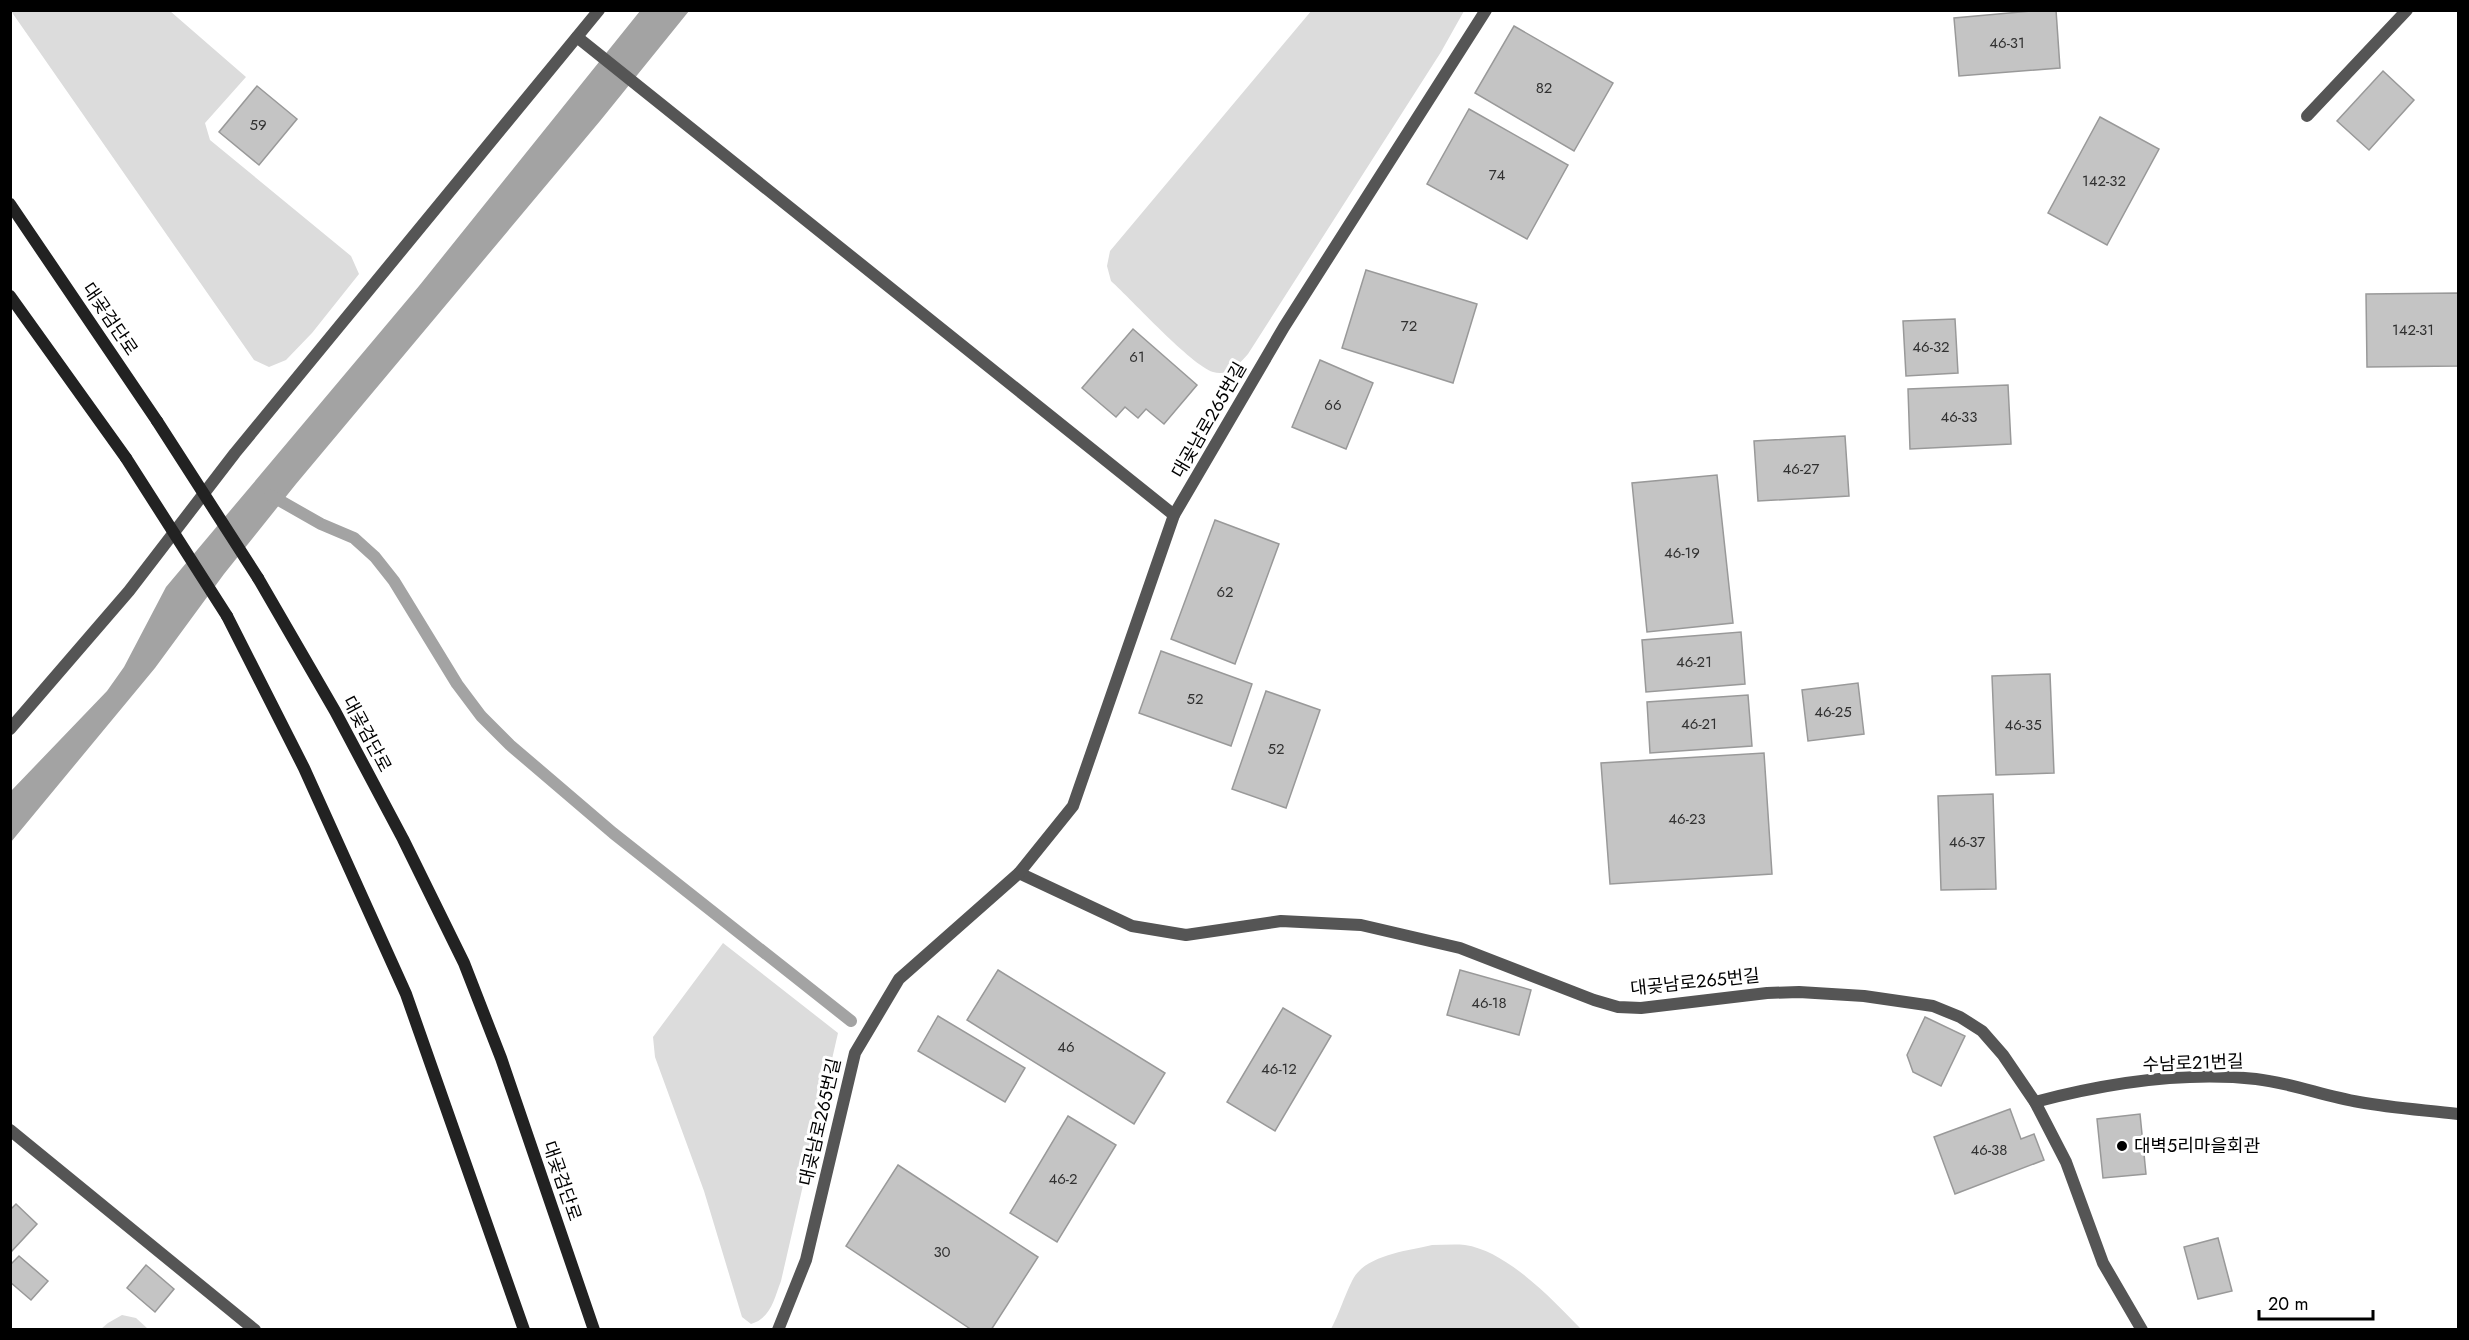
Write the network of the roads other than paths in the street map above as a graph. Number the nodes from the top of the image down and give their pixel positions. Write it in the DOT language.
graph roads {
  1 [pos="599,10"];
  2 [pos="1486,10"];
  3 [pos="2407,10"];
  4 [pos="577,37"];
  5 [pos="2307,116"];
  6 [pos="10,204"];
  7 [pos="10,296"];
  8 [pos="1174,514"];
  9 [pos="10,729"];
  10 [pos="1019,873"];
  11 [pos="2035,1102"];
  12 [pos="2458,1114"];
  13 [pos="10,1130"];
  14 [pos="255,1329"];
  15 [pos="524,1329"];
  16 [pos="594,1329"];
  17 [pos="778,1329"];
  18 [pos="2142,1329"];
  1 -- 4 [label="lane"];
  2 -- 8 [label="lane, 대곶남로265번길"];
  3 -- 5 [label="lane"];
  4 -- 8 [label="lane"];
  4 -- 9 [label="lane"];
  6 -- 16 [label="main road, 대곶검단로, bridge"];
  7 -- 15 [label="main road, bridge"];
  8 -- 10 [label="lane, 대곶남로265번길"];
  10 -- 11 [label="lane, 대곶남로265번길"];
  10 -- 17 [label="lane, 대곶남로265번길"];
  11 -- 12 [label="lane, 수남로21번길"];
  11 -- 18 [label="lane, 대곶남로265번길"];
  13 -- 14 [label="lane"];
}
